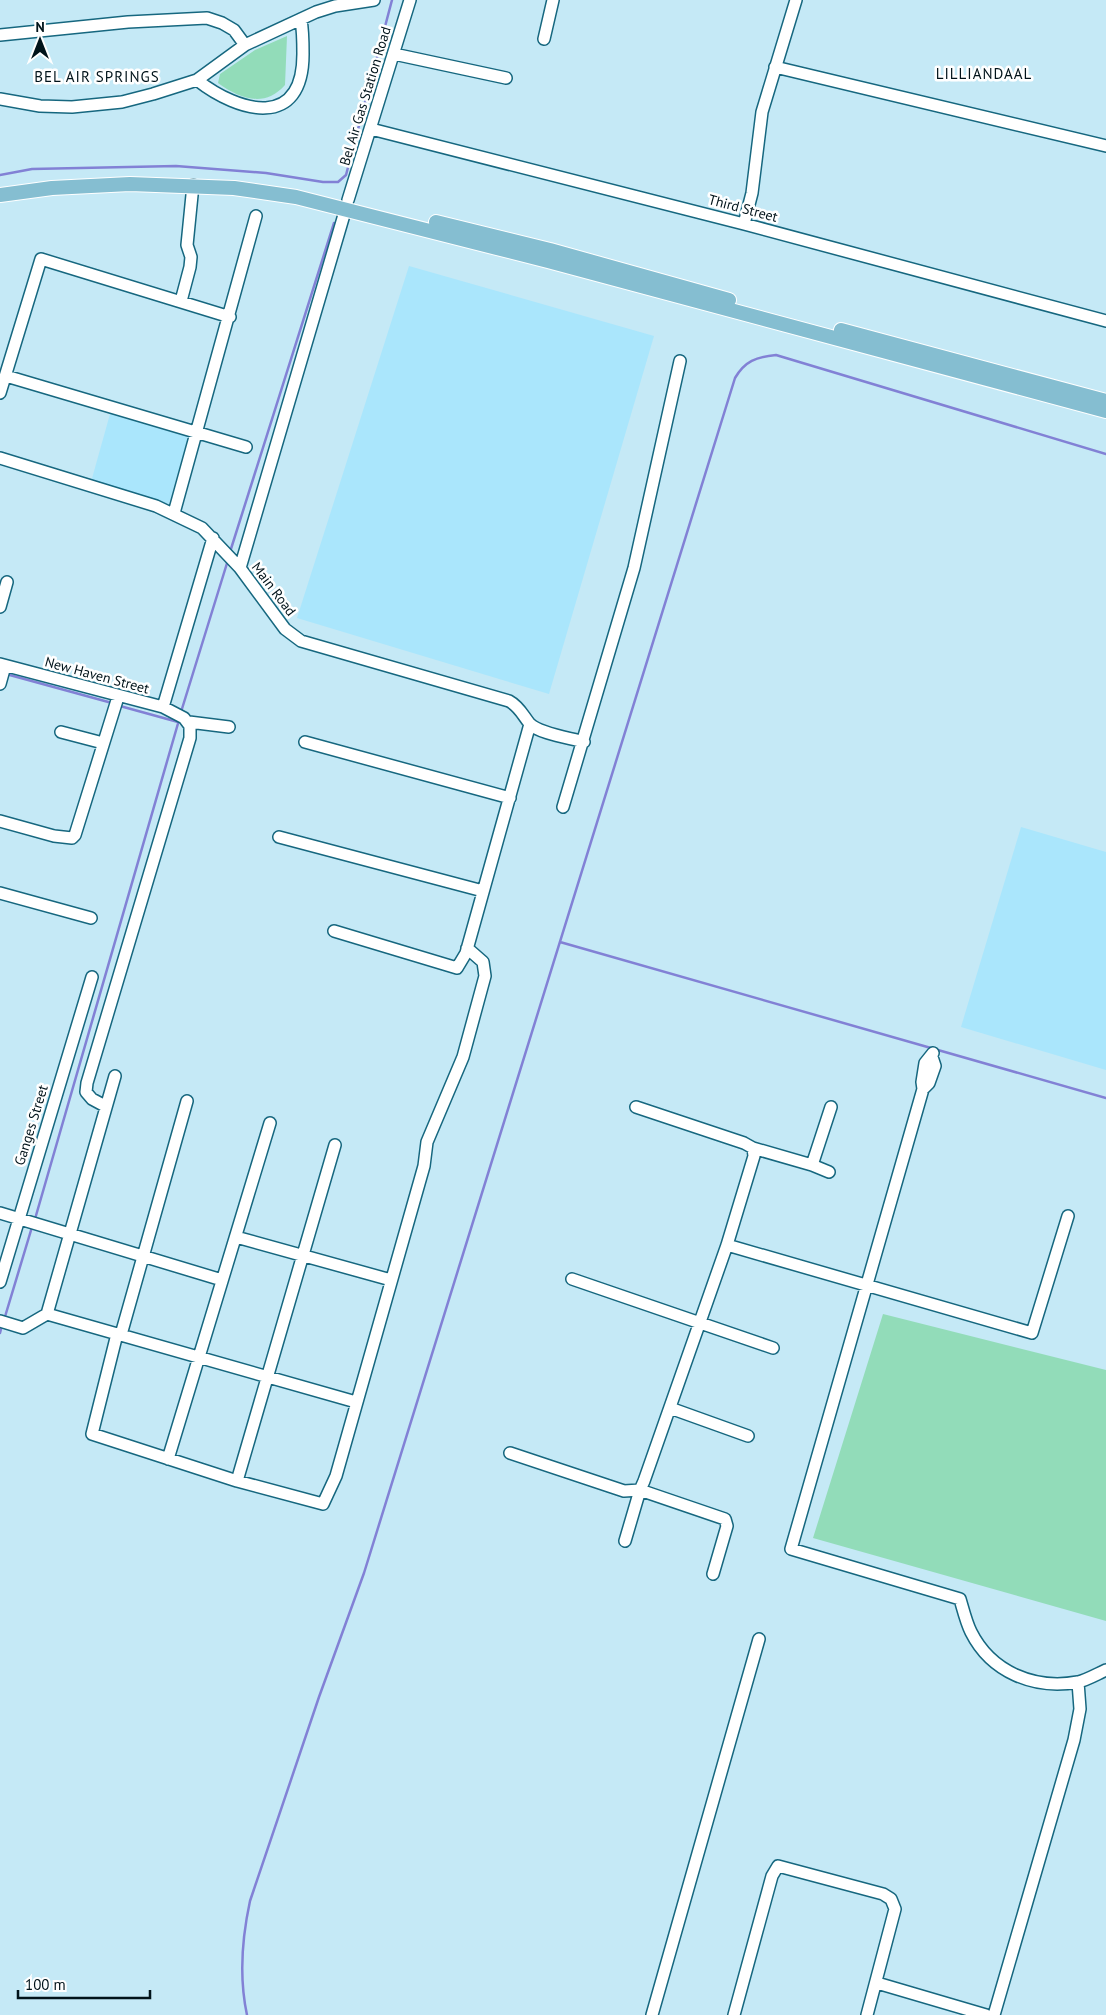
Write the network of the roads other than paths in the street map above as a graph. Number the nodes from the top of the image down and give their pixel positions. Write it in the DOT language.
graph roads {
  1 [pos="374,0"];
  2 [pos="410,0"];
  3 [pos="553,0"];
  4 [pos="796,0"];
  5 [pos="300,20"];
  6 [pos="0,36"];
  7 [pos="544,39"];
  8 [pos="246,45"];
  9 [pos="394,54"];
  10 [pos="775,67"];
  11 [pos="506,78"];
  12 [pos="197,80"];
  13 [pos="0,98"];
  14 [pos="371,129"];
  15 [pos="1106,146"];
  16 [pos="0,186"];
  17 [pos="193,189"];
  18 [pos="0,195"];
  19 [pos="347,204"];
  20 [pos="256,216"];
  21 [pos="744,224"];
  22 [pos="181,301"];
  23 [pos="230,317"];
  24 [pos="1106,321"];
  25 [pos="680,361"];
  26 [pos="6,376"];
  27 [pos="0,393"];
  28 [pos="1106,401"];
  29 [pos="1106,411"];
  30 [pos="196,433"];
  31 [pos="246,447"];
  32 [pos="0,458"];
  33 [pos="174,513"];
  34 [pos="217,542"];
  35 [pos="240,568"];
  36 [pos="8,582"];
  37 [pos="0,606"];
  38 [pos="2,672"];
  39 [pos="115,704"];
  40 [pos="168,709"];
  41 [pos="187,720"];
  42 [pos="530,724"];
  43 [pos="229,727"];
  44 [pos="61,732"];
  45 [pos="305,742"];
  46 [pos="584,742"];
  47 [pos="103,743"];
  48 [pos="510,798"];
  49 [pos="563,807"];
  50 [pos="0,821"];
  51 [pos="279,837"];
  52 [pos="482,891"];
  53 [pos="0,894"];
  54 [pos="91,918"];
  55 [pos="334,931"];
  56 [pos="468,948"];
  57 [pos="92,976"];
  58 [pos="933,1055"];
  59 [pos="115,1076"];
  60 [pos="187,1101"];
  61 [pos="105,1106"];
  62 [pos="636,1107"];
  63 [pos="831,1107"];
  64 [pos="270,1123"];
  65 [pos="334,1145"];
  66 [pos="753,1148"];
  67 [pos="812,1165"];
  68 [pos="829,1172"];
  69 [pos="0,1213"];
  70 [pos="1068,1216"];
  71 [pos="19,1218"];
  72 [pos="70,1234"];
  73 [pos="236,1237"];
  74 [pos="727,1245"];
  75 [pos="301,1255"];
  76 [pos="143,1256"];
  77 [pos="572,1279"];
  78 [pos="222,1280"];
  79 [pos="391,1280"];
  80 [pos="0,1282"];
  81 [pos="866,1284"];
  82 [pos="47,1314"];
  83 [pos="4,1322"];
  84 [pos="699,1323"];
  85 [pos="118,1334"];
  86 [pos="773,1348"];
  87 [pos="199,1358"];
  88 [pos="267,1377"];
  89 [pos="356,1402"];
  90 [pos="670,1408"];
  91 [pos="748,1436"];
  92 [pos="510,1453"];
  93 [pos="168,1459"];
  94 [pos="237,1481"];
  95 [pos="640,1490"];
  96 [pos="625,1541"];
  97 [pos="713,1574"];
  98 [pos="759,1639"];
  99 [pos="1106,1670"];
  100 [pos="1078,1682"];
  101 [pos="876,1983"];
  102 [pos="652,2015"];
  103 [pos="734,2015"];
  104 [pos="867,2015"];
  105 [pos="986,2015"];
  106 [pos="994,2015"];
  1 -- 5 [label="street"];
  2 -- 9 [label="street, Bel Air Gas Station Road"];
  3 -- 7 [label="street"];
  4 -- 10 [label="street"];
  5 -- 8 [label="street"];
  5 -- 12 [label="street"];
  6 -- 8 [label="street"];
  8 -- 12 [label="street"];
  9 -- 11 [label="street"];
  9 -- 14 [label="street, Bel Air Gas Station Road"];
  10 -- 15 [label="street"];
  10 -- 21 [label="street"];
  12 -- 13 [label="street"];
  14 -- 19 [label="street, Bel Air Gas Station Road"];
  14 -- 21 [label="street, Third Street"];
  16 -- 19 [label="main road"];
  17 -- 18 [label="main road"];
  17 -- 19 [label="main road"];
  17 -- 22 [label="street"];
  19 -- 28 [label="main road"];
  19 -- 29 [label="main road"];
  19 -- 35 [label="street, Bel Air Gas Station Road"];
  20 -- 23 [label="street"];
  21 -- 24 [label="street, Third Street"];
  22 -- 23 [label="street"];
  22 -- 26 [label="street"];
  23 -- 30 [label="street"];
  25 -- 46 [label="street"];
  26 -- 27 [label="street"];
  26 -- 30 [label="street"];
  30 -- 31 [label="street"];
  30 -- 33 [label="street"];
  32 -- 33 [label="street, Main Road"];
  33 -- 34 [label="street, Main Road"];
  34 -- 35 [label="street, Main Road"];
  34 -- 40 [label="street"];
  35 -- 42 [label="street, Main Road"];
  36 -- 37 [label="street"];
  38 -- 39 [label="street, New Haven Street"];
  39 -- 40 [label="street, New Haven Street"];
  39 -- 47 [label="street"];
  40 -- 41 [label="street, New Haven Street"];
  41 -- 43 [label="street"];
  41 -- 61 [label="street"];
  42 -- 46 [label="street"];
  42 -- 48 [label="street"];
  44 -- 47 [label="street"];
  45 -- 48 [label="street"];
  46 -- 49 [label="street"];
  47 -- 50 [label="street"];
  48 -- 52 [label="street"];
  51 -- 52 [label="street"];
  52 -- 56 [label="street"];
  53 -- 54 [label="street"];
  55 -- 56 [label="street"];
  56 -- 79 [label="street"];
  57 -- 71 [label="street, Ganges Street"];
  58 -- 81 [label="street"];
  59 -- 61 [label="street"];
  60 -- 76 [label="street"];
  61 -- 72 [label="street"];
  62 -- 66 [label="street"];
  63 -- 67 [label="street"];
  64 -- 73 [label="street"];
  65 -- 75 [label="street"];
  66 -- 67 [label="street"];
  66 -- 74 [label="street"];
  67 -- 68 [label="street"];
  69 -- 71 [label="street"];
  70 -- 81 [label="street"];
  71 -- 72 [label="street"];
  71 -- 80 [label="street, Ganges Street"];
  72 -- 76 [label="street"];
  72 -- 82 [label="street"];
  73 -- 75 [label="street"];
  73 -- 78 [label="street"];
  74 -- 81 [label="street"];
  74 -- 84 [label="street"];
  75 -- 79 [label="street"];
  75 -- 88 [label="street"];
  76 -- 78 [label="street"];
  76 -- 85 [label="street"];
  77 -- 84 [label="street"];
  78 -- 87 [label="street"];
  79 -- 89 [label="street"];
  81 -- 100 [label="street"];
  82 -- 83 [label="street"];
  82 -- 85 [label="street"];
  84 -- 86 [label="street"];
  84 -- 90 [label="street"];
  85 -- 87 [label="street"];
  85 -- 93 [label="street"];
  87 -- 88 [label="street"];
  87 -- 93 [label="street"];
  88 -- 89 [label="street"];
  88 -- 94 [label="street"];
  89 -- 94 [label="street"];
  90 -- 91 [label="street"];
  90 -- 95 [label="street"];
  92 -- 95 [label="street"];
  93 -- 94 [label="street"];
  95 -- 96 [label="street"];
  95 -- 97 [label="street"];
  98 -- 102 [label="street"];
  99 -- 100 [label="street"];
  100 -- 106 [label="street"];
  101 -- 103 [label="street"];
  101 -- 104 [label="street"];
  101 -- 105 [label="street"];
}
